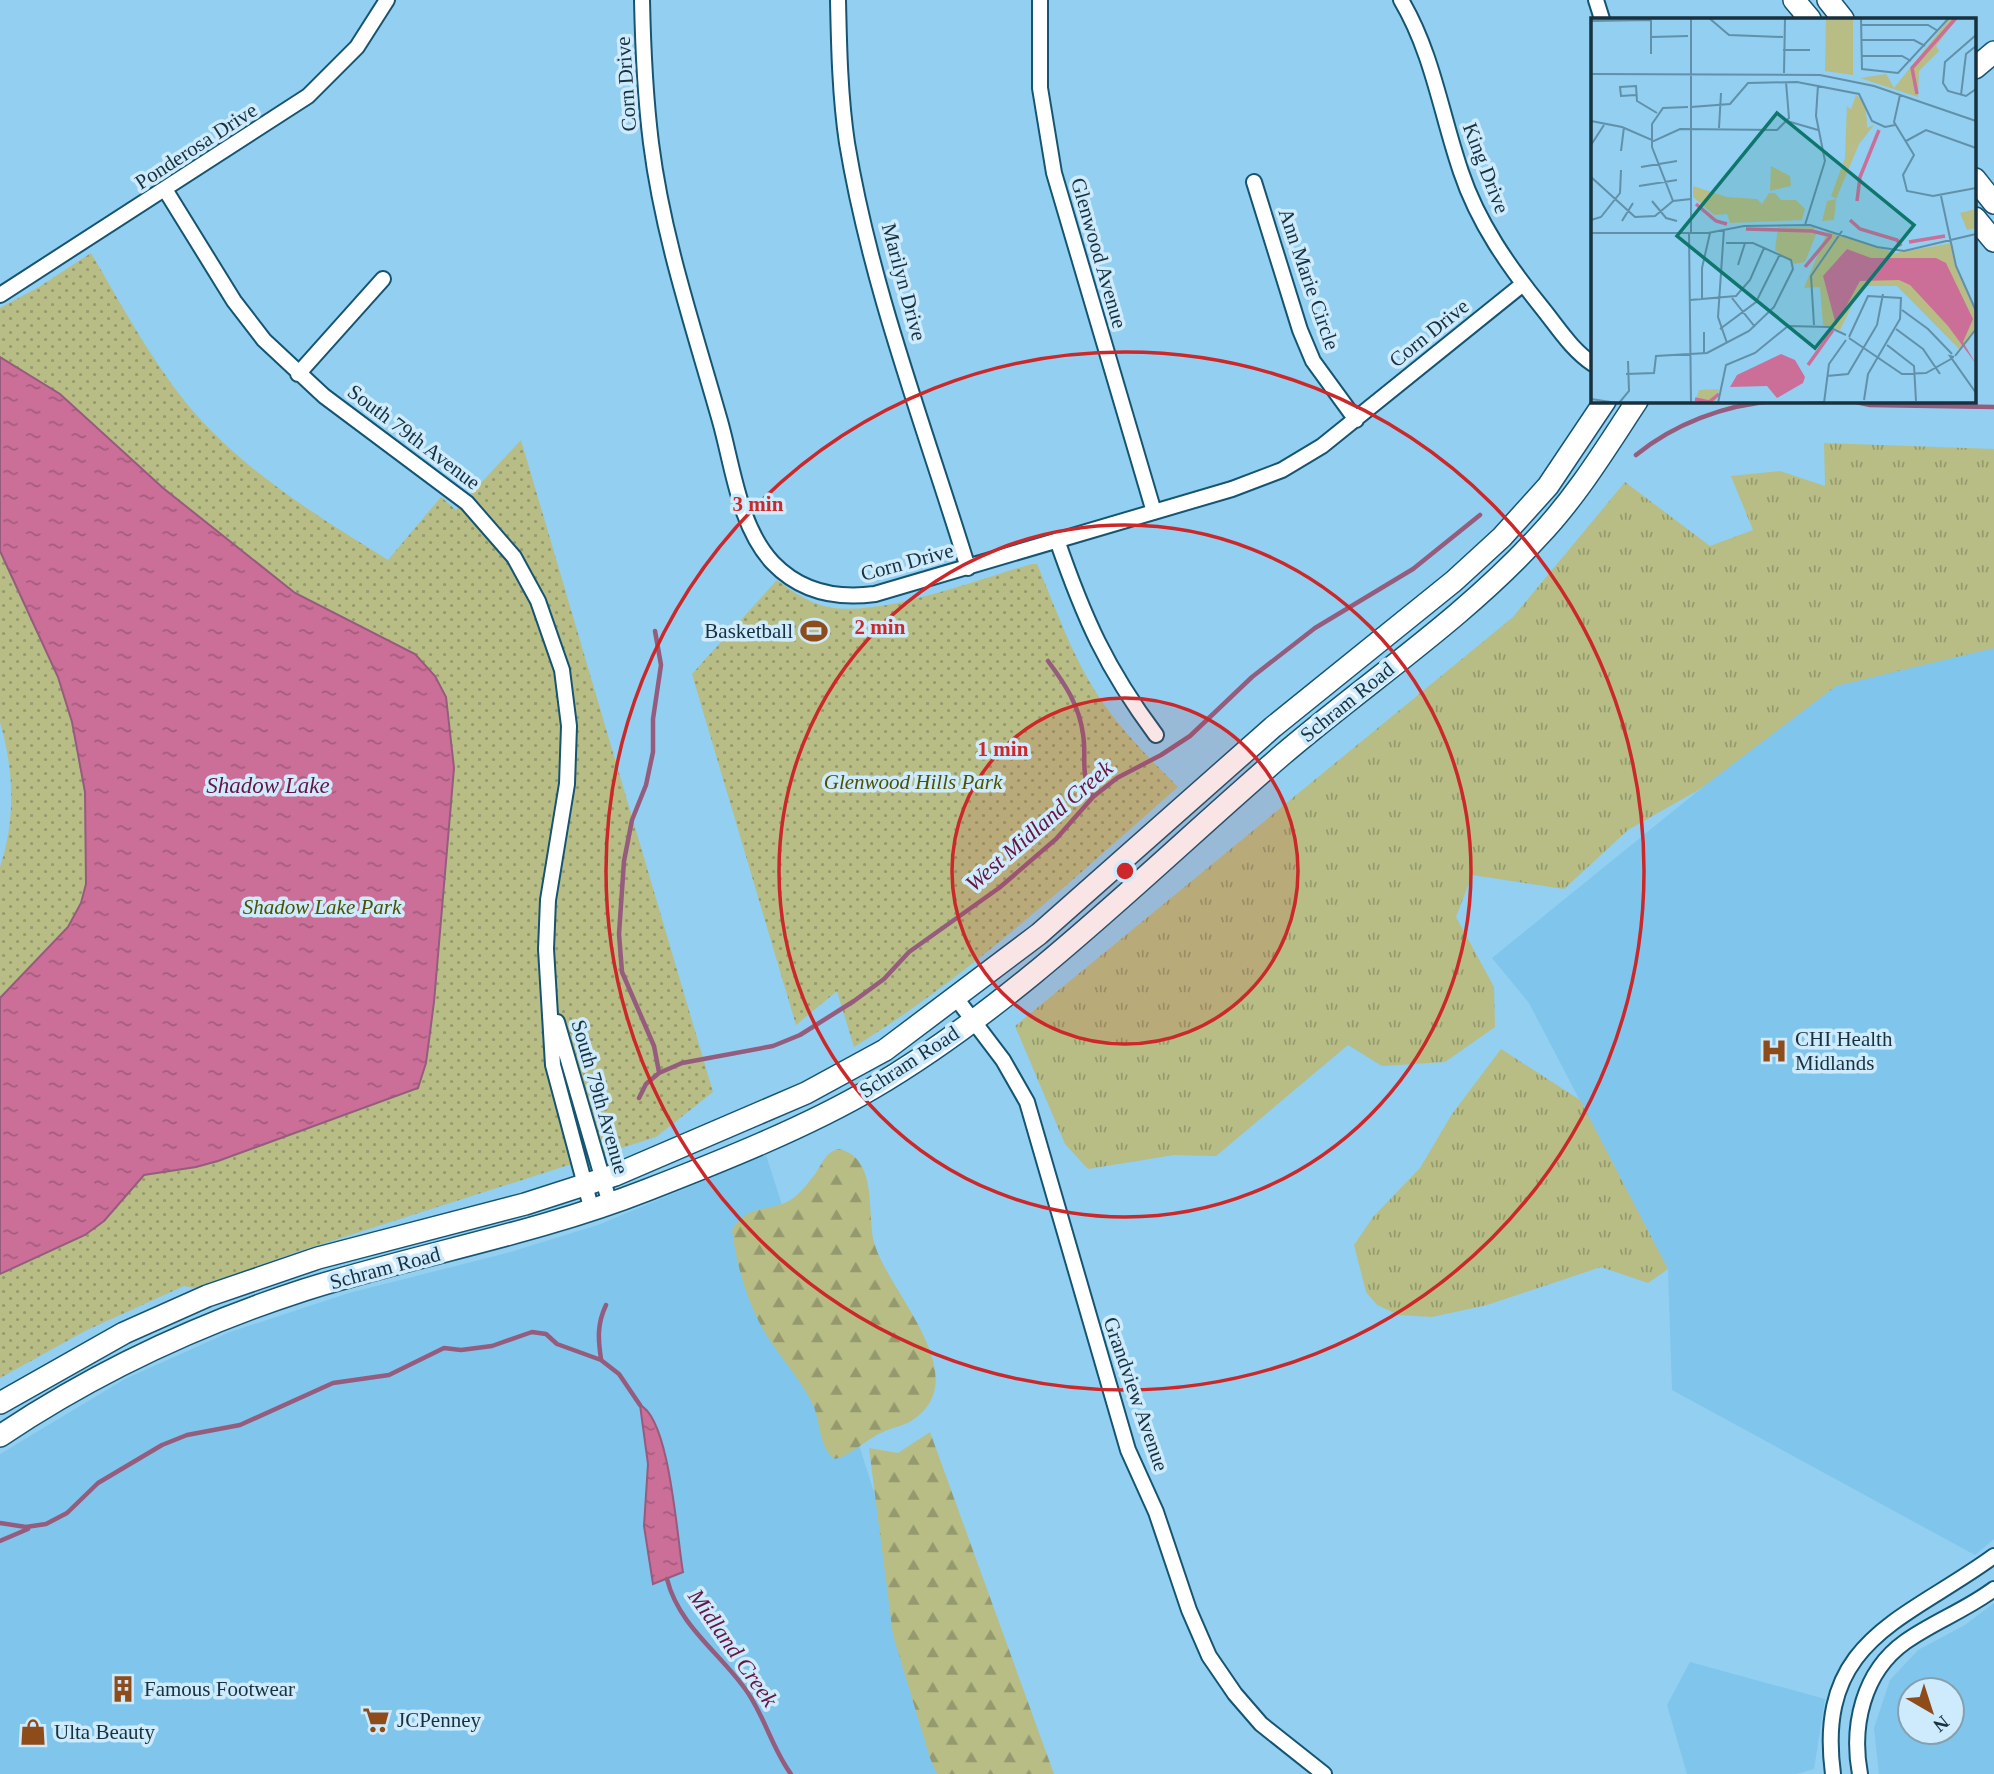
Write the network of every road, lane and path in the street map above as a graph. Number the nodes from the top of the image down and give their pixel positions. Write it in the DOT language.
graph roads {
  1 [pos="387,0"];
  2 [pos="642,0"];
  3 [pos="838,0"];
  4 [pos="1040,0"];
  5 [pos="1401,0"];
  6 [pos="1596,0"];
  7 [pos="1794,0"];
  8 [pos="1828,0"];
  9 [pos="1602,18"];
  10 [pos="1809,18"];
  11 [pos="1842,18"];
  12 [pos="1994,52"];
  13 [pos="1976,67"];
  14 [pos="1976,181"];
  15 [pos="1254,182"];
  16 [pos="166,191"];
  17 [pos="1994,203"];
  18 [pos="1976,219"];
  19 [pos="1994,241"];
  20 [pos="383,279"];
  21 [pos="1523,284"];
  22 [pos="0,295"];
  23 [pos="1591,362"];
  24 [pos="298,374"];
  25 [pos="1604,402"];
  26 [pos="1636,402"];
  27 [pos="1356,420"];
  28 [pos="1154,512"];
  29 [pos="1057,540"];
  30 [pos="968,568"];
  31 [pos="1156,735"];
  32 [pos="956,999"];
  33 [pos="972,1019"];
  34 [pos="593,1182"];
  35 [pos="601,1208"];
  36 [pos="0,1403"];
  37 [pos="0,1436"];
  38 [pos="1994,1556"];
  39 [pos="1994,1589"];
  40 [pos="1858,1773"];
  41 [pos="1324,1774"];
  42 [pos="1833,1774"];
  1 -- 16 [label="street, Ponderosa Drive"];
  2 -- 30 [label="street, Corn Drive"];
  3 -- 30 [label="street, Marilyn Drive"];
  4 -- 28 [label="street, Glenwood Avenue"];
  5 -- 21 [label="street, King Drive"];
  6 -- 9 [label="street"];
  7 -- 10 [label="main road"];
  8 -- 11 [label="main road"];
  12 -- 13 [label="main road"];
  14 -- 17 [label="main road"];
  15 -- 27 [label="street, Ann Marie Circle"];
  16 -- 22 [label="street, Ponderosa Drive"];
  16 -- 24 [label="street, South 79th Avenue"];
  18 -- 19 [label="main road"];
  20 -- 24 [label="street"];
  21 -- 23 [label="street, King Drive"];
  21 -- 27 [label="street, Corn Drive"];
  24 -- 34 [label="street, South 79th Avenue"];
  25 -- 32 [label="main road, Schram Road"];
  26 -- 33 [label="main road, Schram Road"];
  27 -- 28 [label="street, Corn Drive"];
  28 -- 29 [label="street, Corn Drive"];
  29 -- 30 [label="street, Corn Drive"];
  29 -- 31 [label="street"];
  32 -- 33 [label="street, Grandview Avenue"];
  32 -- 34 [label="main road, Schram Road"];
  33 -- 35 [label="main road, Schram Road"];
  33 -- 41 [label="street, Grandview Avenue"];
  34 -- 35 [label="street, South 79th Avenue"];
  34 -- 36 [label="main road, Schram Road"];
  35 -- 37 [label="main road, Schram Road"];
  38 -- 42 [label="street"];
  39 -- 40 [label="street"];
}
